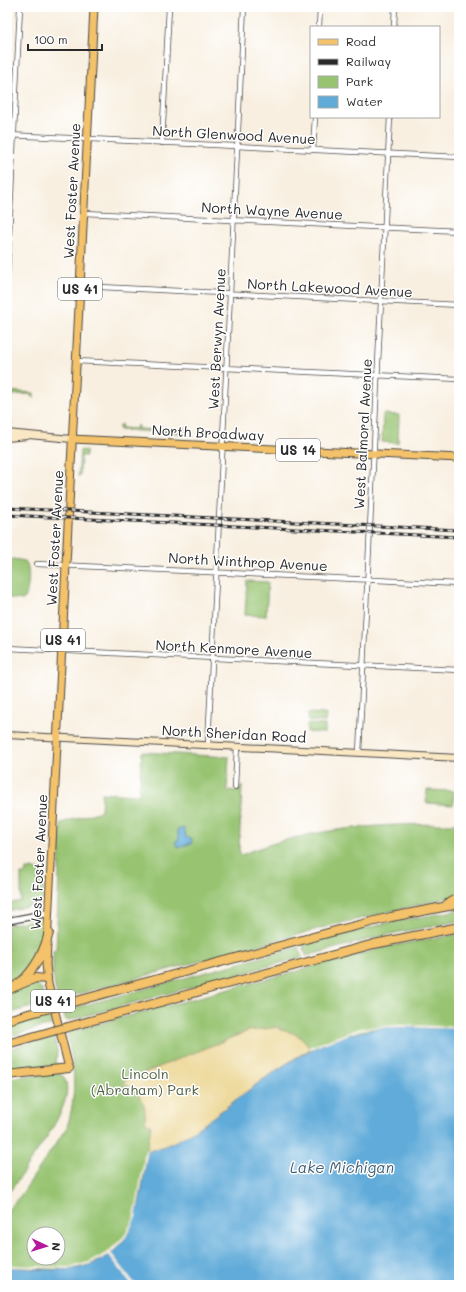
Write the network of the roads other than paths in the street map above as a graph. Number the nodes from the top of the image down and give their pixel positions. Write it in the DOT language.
graph roads {
  1 [pos="20,7"];
  2 [pos="94,7"];
  3 [pos="169,7"];
  4 [pos="244,7"];
  5 [pos="320,7"];
  6 [pos="395,7"];
  7 [pos="319,26"];
  8 [pos="394,26"];
  9 [pos="314,118"];
  10 [pos="390,118"];
  11 [pos="7,135"];
  12 [pos="14,135"];
  13 [pos="87,139"];
  14 [pos="162,143"];
  15 [pos="237,146"];
  16 [pos="313,150"];
  17 [pos="388,154"];
  18 [pos="459,157"];
  19 [pos="84,213"];
  20 [pos="234,220"];
  21 [pos="384,227"];
  22 [pos="459,231"];
  23 [pos="7,277"];
  24 [pos="80,286"];
  25 [pos="231,294"];
  26 [pos="381,301"];
  27 [pos="459,305"];
  28 [pos="76,361"];
  29 [pos="227,368"];
  30 [pos="377,375"];
  31 [pos="459,379"];
  32 [pos="7,433"];
  33 [pos="28,436"];
  34 [pos="7,438"];
  35 [pos="72,439"];
  36 [pos="223,446"];
  37 [pos="373,453"];
  38 [pos="459,458"];
  39 [pos="37,564"];
  40 [pos="66,565"];
  41 [pos="217,572"];
  42 [pos="367,579"];
  43 [pos="459,584"];
  44 [pos="7,648"];
  45 [pos="62,651"];
  46 [pos="212,659"];
  47 [pos="363,666"];
  48 [pos="459,670"];
  49 [pos="7,735"];
  50 [pos="58,738"];
  51 [pos="208,745"];
  52 [pos="237,746"];
  53 [pos="359,753"];
  54 [pos="459,758"];
  55 [pos="235,787"];
  56 [pos="459,897"];
  57 [pos="459,904"];
  58 [pos="445,906"];
  59 [pos="49,913"];
  60 [pos="7,920"];
  61 [pos="459,927"];
  62 [pos="49,933"];
  63 [pos="48,980"];
  64 [pos="10,988"];
  65 [pos="7,1020"];
  66 [pos="7,1044"];
  67 [pos="69,1068"];
  68 [pos="7,1075"];
  1 -- 12 [label="street"];
  2 -- 13 [label="main road, West Foster Avenue / US 41"];
  3 -- 14 [label="street"];
  4 -- 15 [label="street, West Berwyn Avenue"];
  5 -- 7 [label="street"];
  6 -- 8 [label="street"];
  9 -- 16 [label="street"];
  10 -- 17 [label="street, West Balmoral Avenue"];
  11 -- 12 [label="street, North Glenwood Avenue"];
  12 -- 13 [label="street, North Glenwood Avenue"];
  12 -- 23 [label="street"];
  13 -- 14 [label="street, North Glenwood Avenue"];
  13 -- 19 [label="main road, West Foster Avenue / US 41"];
  14 -- 15 [label="street, North Glenwood Avenue"];
  15 -- 16 [label="street, North Glenwood Avenue"];
  15 -- 20 [label="street, West Berwyn Avenue"];
  16 -- 17 [label="street, North Glenwood Avenue"];
  17 -- 18 [label="street, North Glenwood Avenue"];
  17 -- 21 [label="street, West Balmoral Avenue"];
  19 -- 20 [label="street, North Wayne Avenue"];
  19 -- 24 [label="main road, West Foster Avenue / US 41"];
  20 -- 21 [label="street, North Wayne Avenue"];
  20 -- 25 [label="street, West Berwyn Avenue"];
  21 -- 22 [label="street, North Wayne Avenue"];
  21 -- 26 [label="street, West Balmoral Avenue"];
  24 -- 25 [label="street, North Lakewood Avenue"];
  24 -- 28 [label="main road, West Foster Avenue / US 41"];
  25 -- 26 [label="street, North Lakewood Avenue"];
  25 -- 29 [label="street, West Berwyn Avenue"];
  26 -- 27 [label="street, North Lakewood Avenue"];
  26 -- 30 [label="street, West Balmoral Avenue"];
  28 -- 29 [label="street"];
  28 -- 35 [label="main road, West Foster Avenue / US 41"];
  29 -- 30 [label="street"];
  29 -- 36 [label="street, West Berwyn Avenue"];
  30 -- 31 [label="street"];
  30 -- 37 [label="street, West Balmoral Avenue"];
  32 -- 33 [label="main road, North Broadway"];
  33 -- 34 [label="main road, North Broadway"];
  33 -- 35 [label="main road, North Broadway"];
  35 -- 36 [label="main road, North Broadway / US 14"];
  35 -- 40 [label="main road, West Foster Avenue / US 41"];
  36 -- 37 [label="main road, North Broadway / US 14"];
  36 -- 41 [label="street, West Berwyn Avenue"];
  37 -- 38 [label="main road, North Broadway / US 14"];
  37 -- 42 [label="street, West Balmoral Avenue"];
  39 -- 40 [label="street, North Winthrop Avenue"];
  40 -- 41 [label="street, North Winthrop Avenue"];
  40 -- 45 [label="main road, West Foster Avenue / US 41"];
  41 -- 42 [label="street, North Winthrop Avenue"];
  41 -- 46 [label="street, West Berwyn Avenue"];
  42 -- 43 [label="street, North Winthrop Avenue"];
  42 -- 47 [label="street, West Balmoral Avenue"];
  44 -- 45 [label="street, North Kenmore Avenue"];
  45 -- 46 [label="street, North Kenmore Avenue"];
  45 -- 50 [label="main road, West Foster Avenue / US 41"];
  46 -- 47 [label="street, North Kenmore Avenue"];
  46 -- 51 [label="street, West Berwyn Avenue"];
  47 -- 48 [label="street, North Kenmore Avenue"];
  47 -- 53 [label="street, West Balmoral Avenue"];
  49 -- 50 [label="main road, North Sheridan Road"];
  50 -- 51 [label="main road, North Sheridan Road"];
  50 -- 59 [label="main road, West Foster Avenue / US 41"];
  51 -- 52 [label="main road, North Sheridan Road"];
  52 -- 53 [label="main road, North Sheridan Road"];
  52 -- 55 [label="street"];
  53 -- 54 [label="main road, North Sheridan Road"];
  56 -- 58 [label="highway"];
  57 -- 58 [label="highway"];
  58 -- 65 [label="highway, bridge"];
  59 -- 60 [label="street"];
  59 -- 62 [label="main road, West Foster Avenue / US 41"];
  61 -- 66 [label="highway, bridge"];
  62 -- 63 [label="main road, West Foster Avenue / US 41"];
  62 -- 64 [label="highway, US 41"];
  63 -- 64 [label="highway"];
  63 -- 67 [label="main road, West Foster Avenue / US 41"];
  67 -- 68 [label="highway, US 41"];
}
